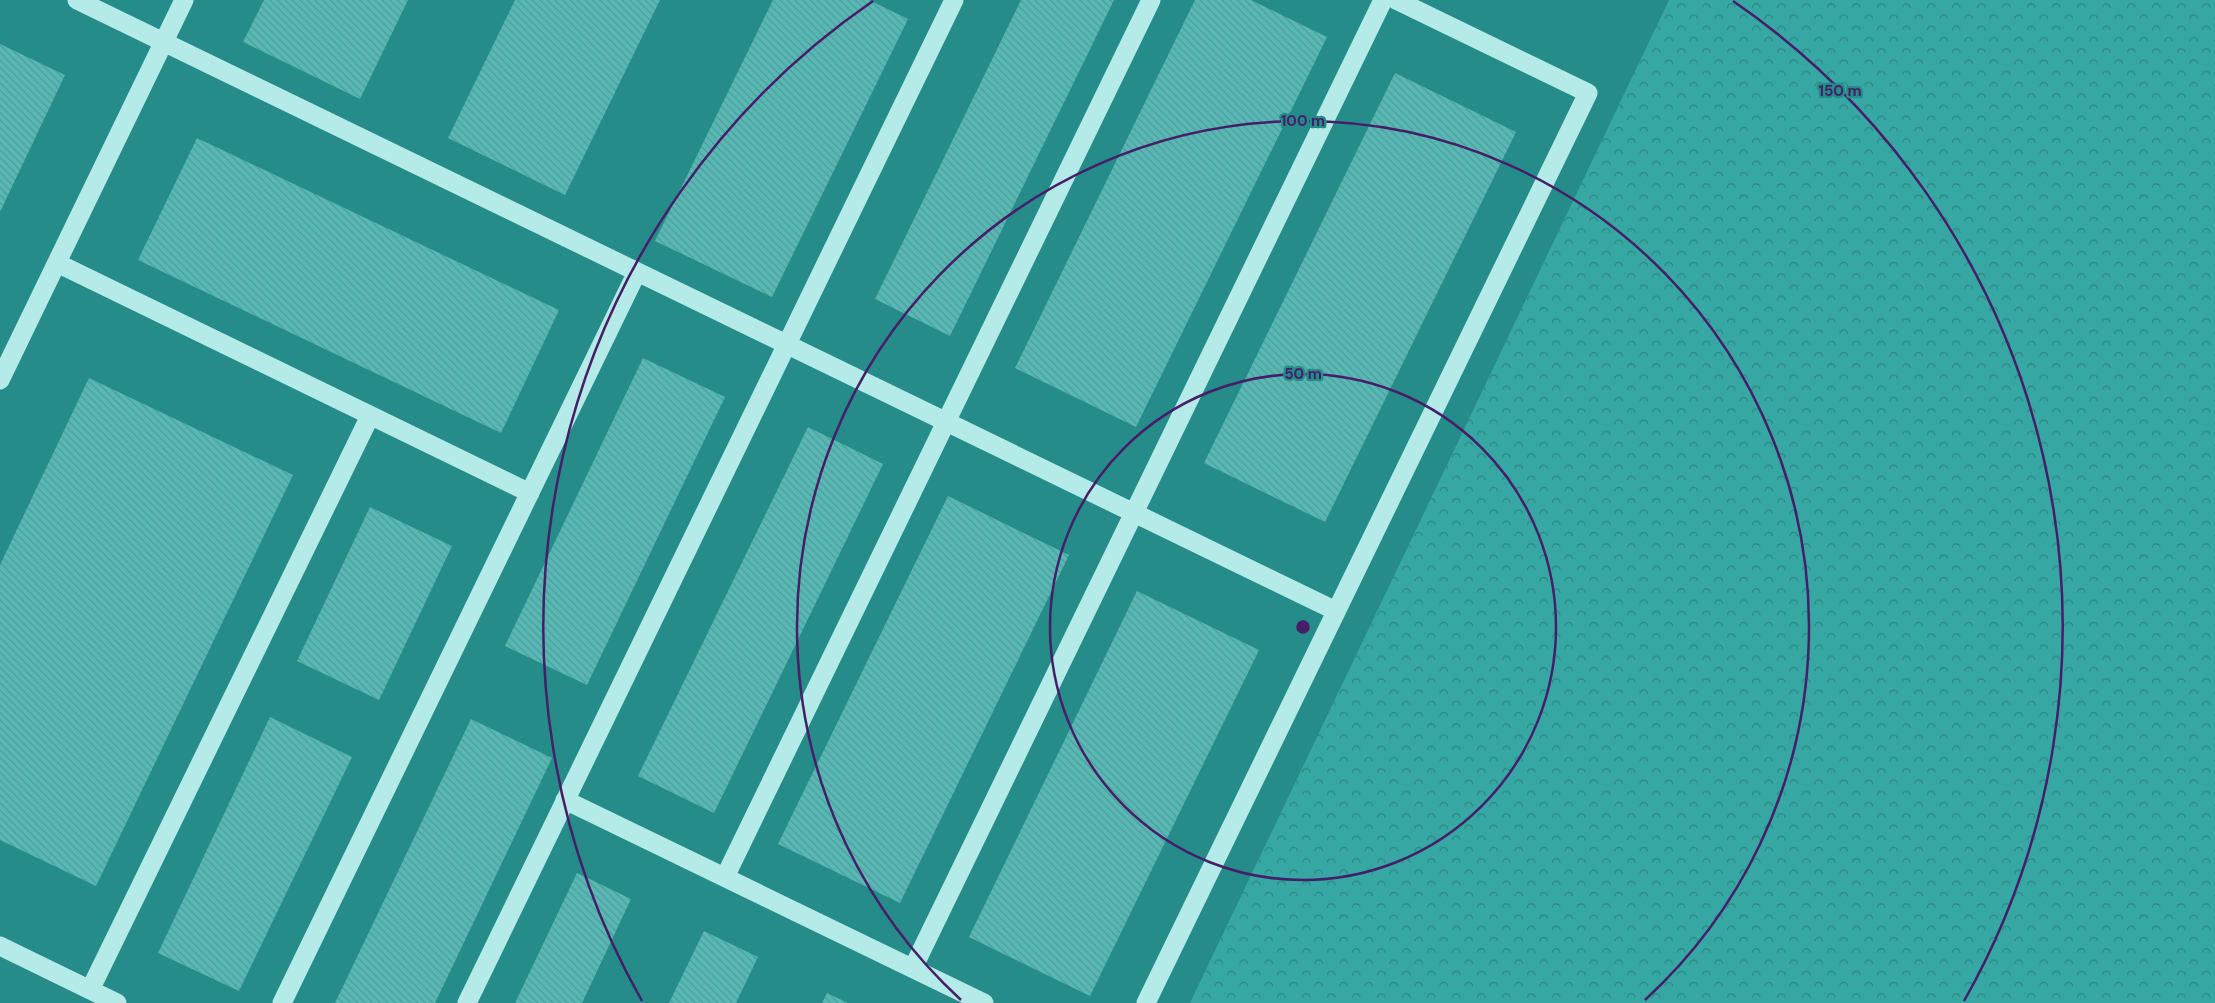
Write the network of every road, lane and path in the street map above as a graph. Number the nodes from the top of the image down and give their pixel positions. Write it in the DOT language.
graph roads {
  1 [pos="77,0"];
  2 [pos="184,0"];
  3 [pos="954,0"];
  4 [pos="1151,0"];
  5 [pos="1383,0"];
  6 [pos="1396,0"];
  7 [pos="164,42"];
  8 [pos="56,263"];
  9 [pos="637,272"];
  10 [pos="786,345"];
  11 [pos="0,380"];
  12 [pos="370,416"];
  13 [pos="946,422"];
  14 [pos="530,493"];
  15 [pos="1134,513"];
  16 [pos="1336,611"];
  17 [pos="566,800"];
  18 [pos="725,878"];
  19 [pos="0,946"];
  20 [pos="913,968"];
  21 [pos="90,990"];
  22 [pos="117,1003"];
  23 [pos="282,1003"];
  24 [pos="467,1003"];
  25 [pos="984,1003"];
  26 [pos="1146,1003"];
  1 -- 7 [label="lane"];
  2 -- 7 [label="lane"];
  3 -- 10 [label="lane"];
  4 -- 13 [label="lane"];
  5 -- 15 [label="lane"];
  6 -- 16 [label="lane"];
  7 -- 8 [label="lane"];
  7 -- 9 [label="lane"];
  8 -- 11 [label="lane"];
  8 -- 12 [label="lane"];
  9 -- 10 [label="lane"];
  9 -- 14 [label="lane"];
  10 -- 13 [label="lane"];
  10 -- 17 [label="lane"];
  12 -- 14 [label="lane"];
  12 -- 21 [label="lane"];
  13 -- 15 [label="lane"];
  13 -- 18 [label="lane"];
  14 -- 23 [label="lane"];
  15 -- 16 [label="lane"];
  15 -- 20 [label="lane"];
  16 -- 26 [label="lane"];
  17 -- 18 [label="lane"];
  17 -- 24 [label="lane"];
  18 -- 20 [label="lane"];
  19 -- 21 [label="lane"];
  20 -- 25 [label="lane"];
  21 -- 22 [label="lane"];
}
